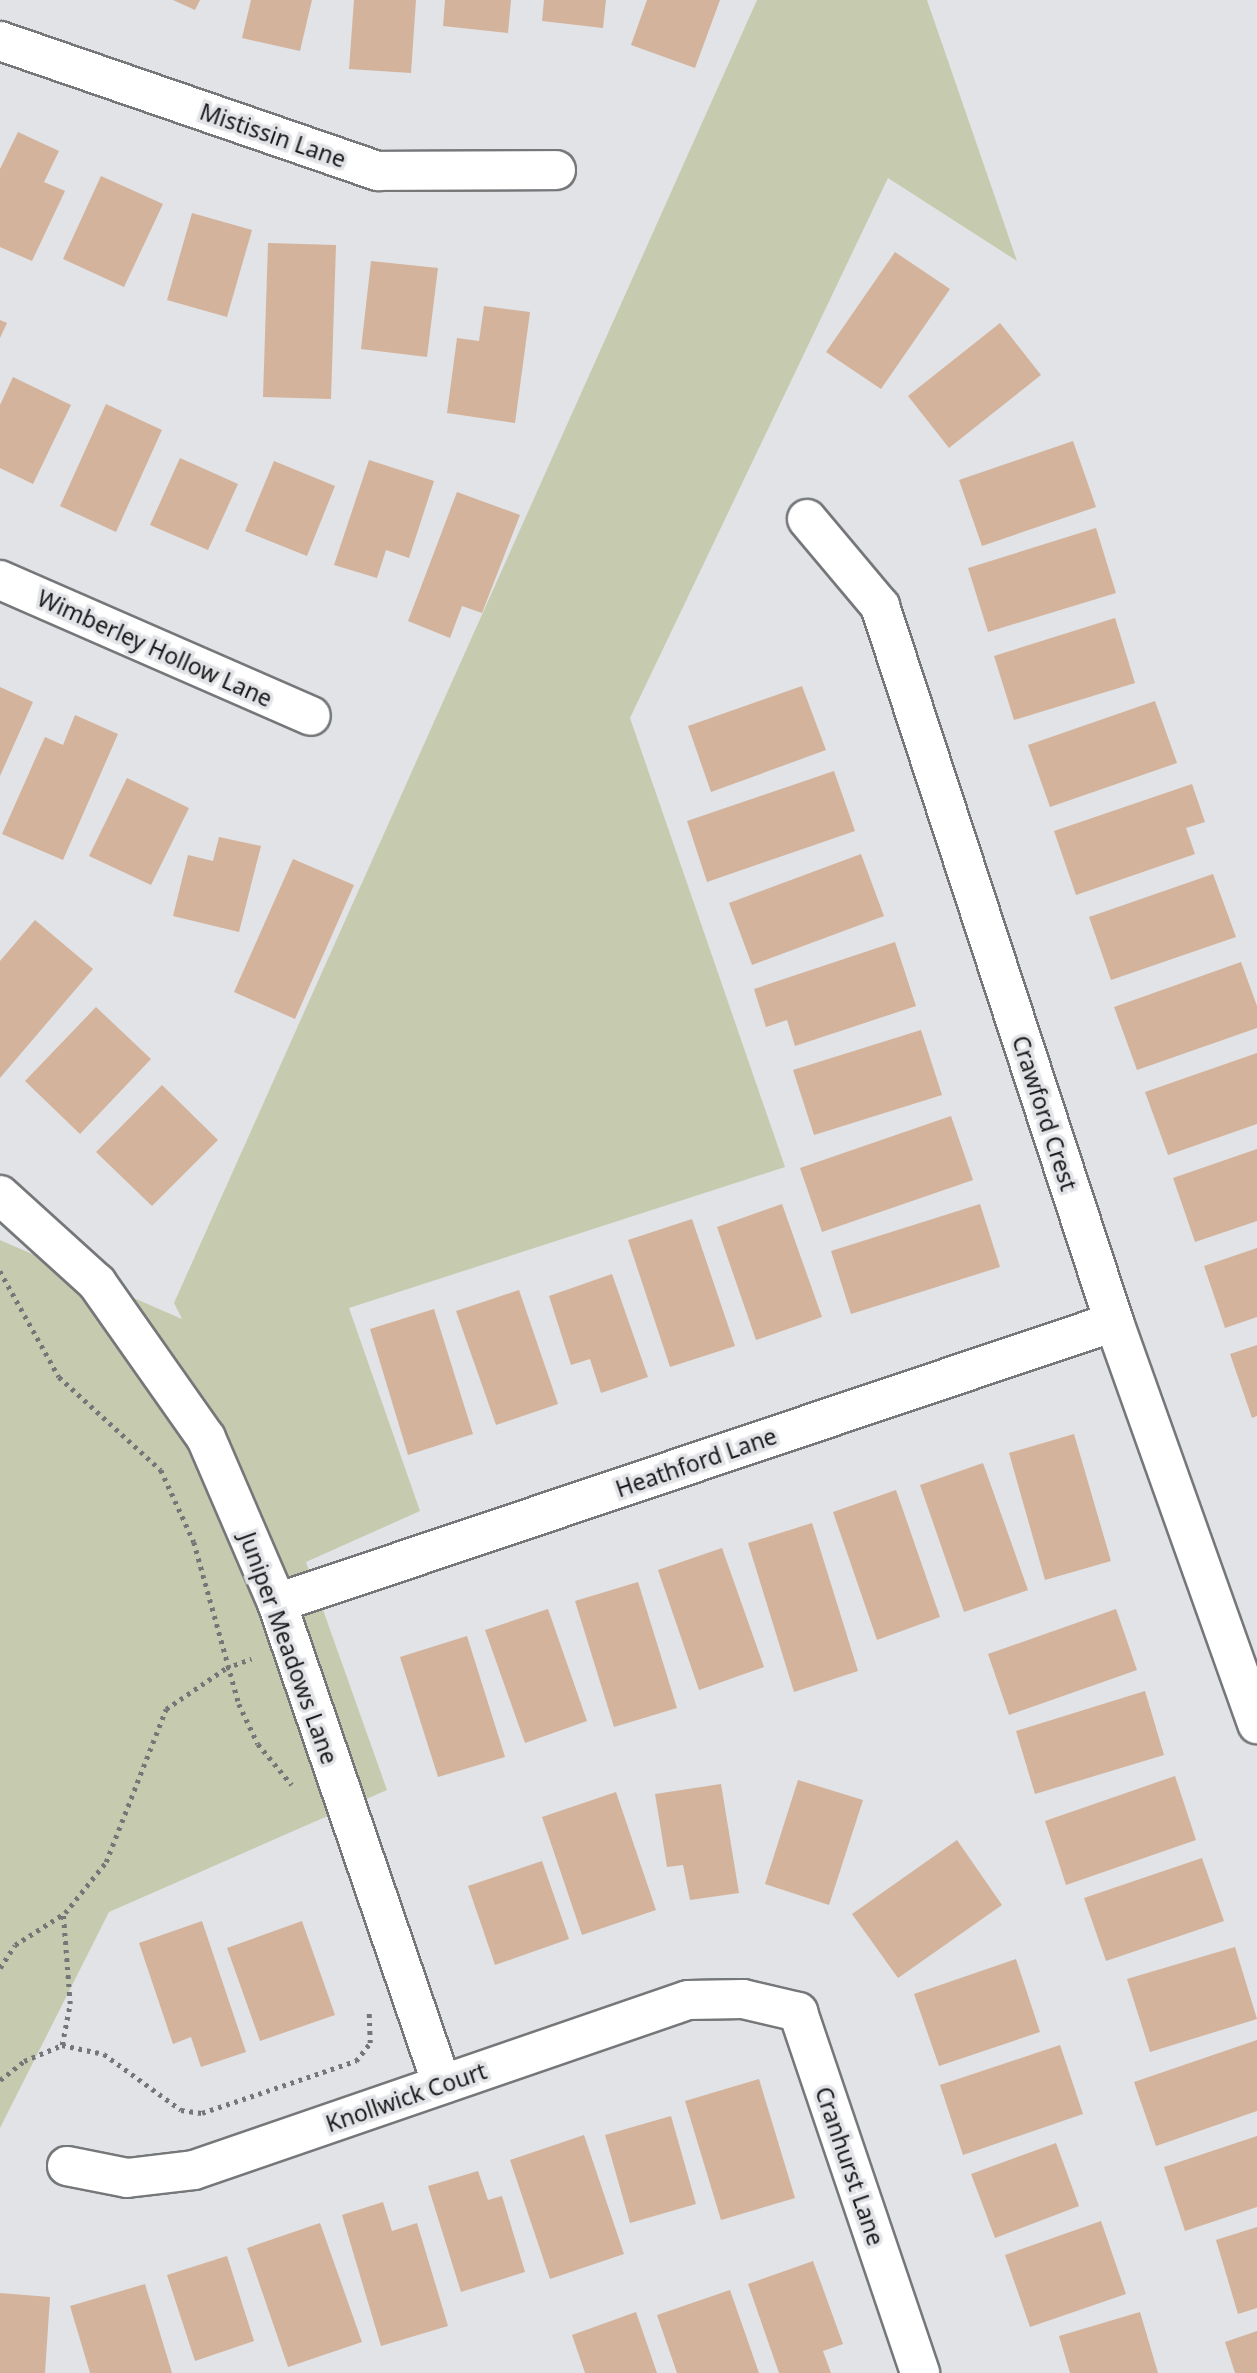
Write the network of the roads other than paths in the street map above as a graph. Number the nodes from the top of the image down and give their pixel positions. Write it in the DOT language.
graph roads {
  1 [pos="0,41"];
  2 [pos="556,170"];
  3 [pos="807,519"];
  4 [pos="0,580"];
  5 [pos="311,716"];
  6 [pos="0,1195"];
  7 [pos="1114,1322"];
  8 [pos="278,1603"];
  9 [pos="1257,1724"];
  10 [pos="743,1999"];
  11 [pos="442,2085"];
  12 [pos="67,2166"];
  13 [pos="920,2373"];
  1 -- 2 [label="street, Mistissin Lane"];
  3 -- 7 [label="street, Crawford Crest"];
  4 -- 5 [label="street, Wimberley Hollow Lane"];
  6 -- 8 [label="street, Juniper Meadows Lane"];
  7 -- 8 [label="street, Heathford Lane"];
  7 -- 9 [label="street, Crawford Crest"];
  8 -- 11 [label="street, Juniper Meadows Lane"];
  10 -- 11 [label="street, Knollwick Court"];
  10 -- 13 [label="street, Cranhurst Lane"];
  11 -- 12 [label="street, Knollwick Court"];
}
